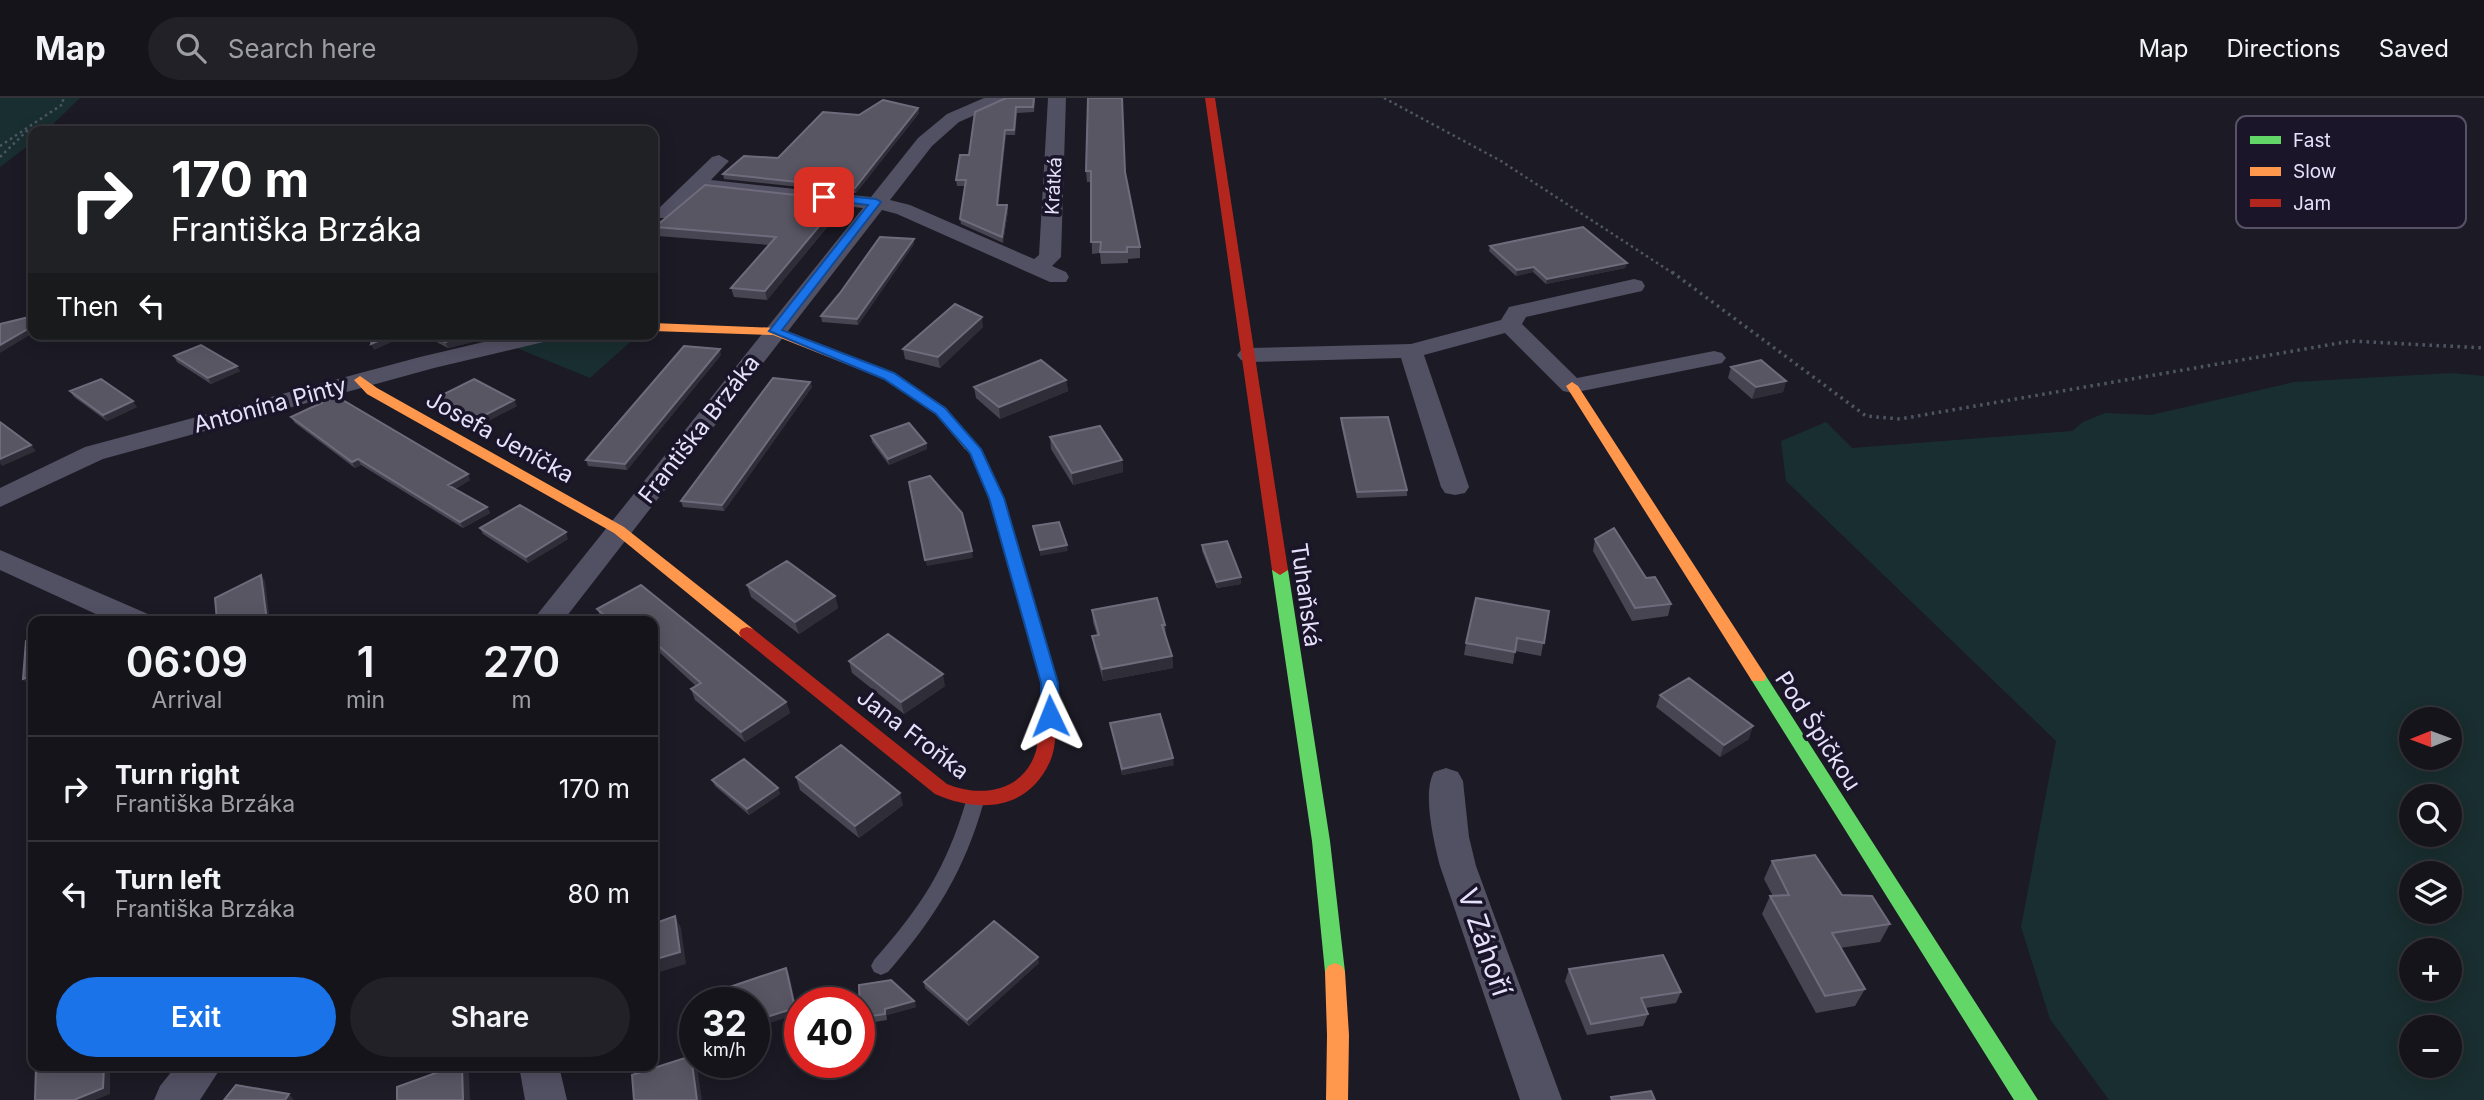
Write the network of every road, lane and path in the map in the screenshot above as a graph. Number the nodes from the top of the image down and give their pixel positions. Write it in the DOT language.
graph roads {
  1 [pos="63,98"];
  2 [pos="999,98"];
  3 [pos="1057,98"];
  4 [pos="1210,98"];
  5 [pos="1384,98"];
  6 [pos="35,122"];
  7 [pos="29,126"];
  8 [pos="31,126"];
  9 [pos="28,127"];
  10 [pos="28,130"];
  11 [pos="0,146"];
  12 [pos="0,157"];
  13 [pos="719,162"];
  14 [pos="694,184"];
  15 [pos="876,202"];
  16 [pos="664,214"];
  17 [pos="1036,268"];
  18 [pos="1058,277"];
  19 [pos="1634,286"];
  20 [pos="1510,325"];
  21 [pos="658,327"];
  22 [pos="775,331"];
  23 [pos="518,340"];
  24 [pos="2484,348"];
  25 [pos="1411,351"];
  26 [pos="1249,355"];
  27 [pos="1714,358"];
  28 [pos="360,380"];
  29 [pos="1572,386"];
  30 [pos="1455,487"];
  31 [pos="0,499"];
  32 [pos="619,530"];
  33 [pos="0,559"];
  34 [pos="126,616"];
  35 [pos="551,616"];
  36 [pos="1446,781"];
  37 [pos="975,801"];
  38 [pos="881,966"];
  39 [pos="197,1071"];
  40 [pos="540,1071"];
  41 [pos="175,1100"];
  42 [pos="546,1100"];
  43 [pos="1337,1100"];
  44 [pos="1541,1100"];
  45 [pos="2027,1100"];
  1 -- 6 [label="path"];
  2 -- 15 [label="street, Františka Brzáka"];
  3 -- 17 [label="street, Krátká"];
  4 -- 26 [label="street, Tuhaňská"];
  5 -- 24 [label="path"];
  6 -- 7 [label="path"];
  6 -- 8 [label="path"];
  9 -- 11 [label="path"];
  10 -- 12 [label="path"];
  13 -- 14 [label="street"];
  14 -- 15 [label="street"];
  14 -- 16 [label="street"];
  15 -- 17 [label="street"];
  15 -- 22 [label="street, Františka Brzáka"];
  17 -- 18 [label="street"];
  19 -- 20 [label="street"];
  20 -- 25 [label="street"];
  20 -- 29 [label="street"];
  21 -- 22 [label="street"];
  22 -- 32 [label="street, Františka Brzáka"];
  22 -- 37 [label="street, Jana Froňka"];
  23 -- 28 [label="street, Antonína Pinty"];
  25 -- 26 [label="street"];
  25 -- 30 [label="street"];
  26 -- 43 [label="street, Tuhaňská"];
  27 -- 29 [label="street"];
  28 -- 31 [label="street, Antonína Pinty"];
  28 -- 32 [label="street, Josefa Jeníčka"];
  29 -- 45 [label="street, Pod Špičkou"];
  32 -- 35 [label="street, Františka Brzáka"];
  32 -- 37 [label="street, Jana Froňka"];
  33 -- 34 [label="street"];
  36 -- 44 [label="street, V Záhoří"];
  37 -- 38 [label="lane"];
  39 -- 41 [label="street"];
  40 -- 42 [label="street"];
}
